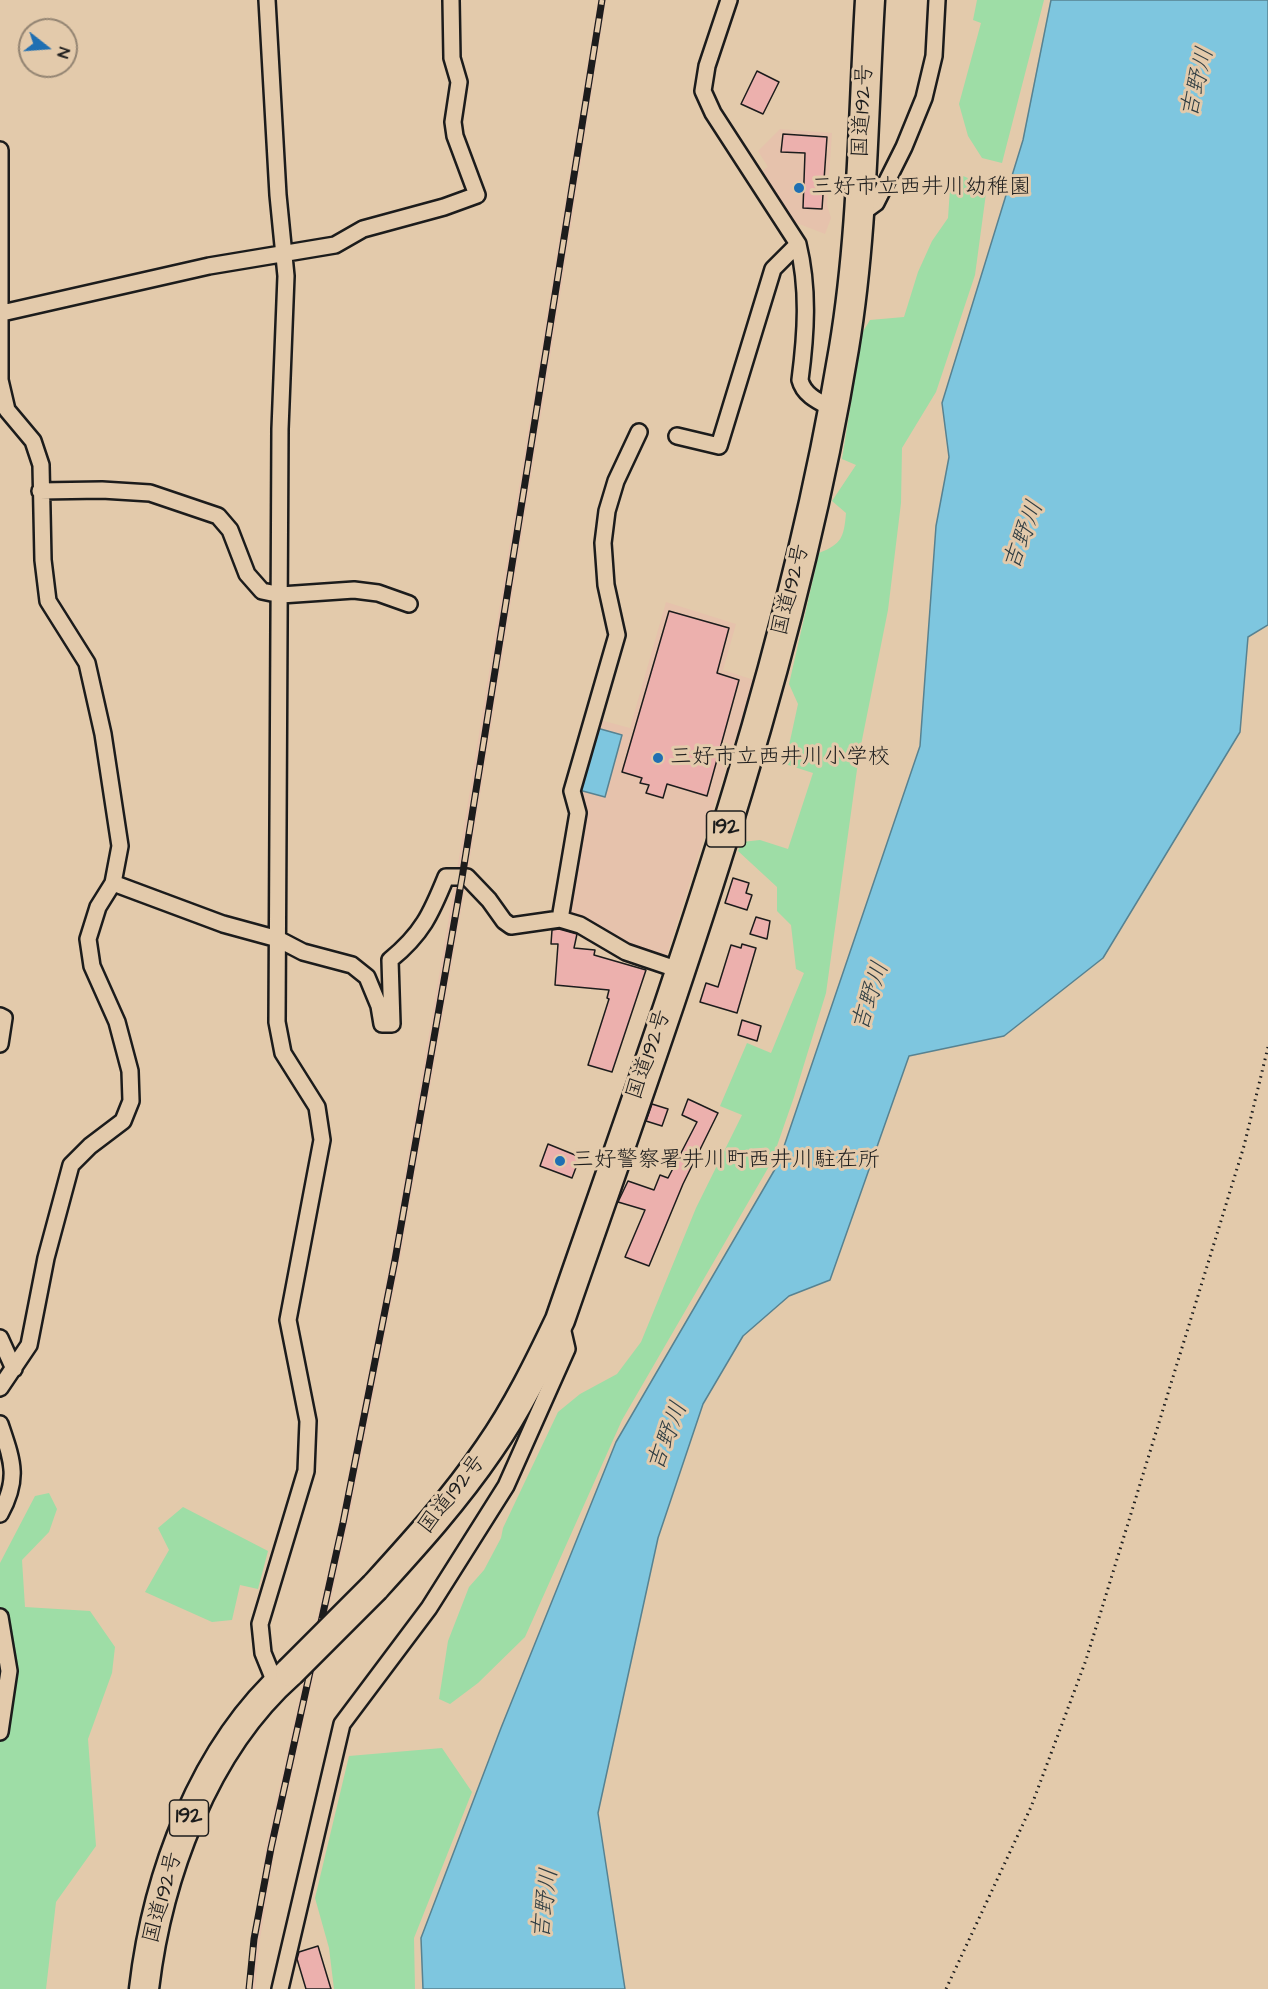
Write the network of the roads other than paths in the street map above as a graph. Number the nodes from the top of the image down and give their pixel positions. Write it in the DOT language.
graph roads {
  1 [pos="267,0"];
  2 [pos="451,0"];
  3 [pos="729,0"];
  4 [pos="870,0"];
  5 [pos="937,0"];
  6 [pos="0,150"];
  7 [pos="0,213"];
  8 [pos="858,216"];
  9 [pos="798,243"];
  10 [pos="284,254"];
  11 [pos="2,313"];
  12 [pos="833,409"];
  13 [pos="639,432"];
  14 [pos="677,436"];
  15 [pos="40,491"];
  16 [pos="281,595"];
  17 [pos="409,604"];
  18 [pos="113,884"];
  19 [pos="560,920"];
  20 [pos="278,939"];
  21 [pos="679,970"];
  22 [pos="0,1016"];
  23 [pos="0,1044"];
  24 [pos="560,1320"];
  25 [pos="0,1338"];
  26 [pos="14,1369"];
  27 [pos="0,1388"];
  28 [pos="0,1424"];
  29 [pos="0,1514"];
  30 [pos="0,1617"];
  31 [pos="283,1679"];
  32 [pos="0,1731"];
  33 [pos="144,1989"];
  34 [pos="280,1989"];
  1 -- 10 [label="street"];
  2 -- 10 [label="street"];
  3 -- 9 [label="street"];
  4 -- 8 [label="highway, 国道192号 / 192"];
  5 -- 8 [label="street"];
  6 -- 7 [label="street"];
  7 -- 11 [label="street"];
  8 -- 12 [label="highway, 国道192号 / 192"];
  9 -- 12 [label="street"];
  9 -- 14 [label="street"];
  10 -- 11 [label="street"];
  10 -- 16 [label="street"];
  11 -- 15 [label="street"];
  12 -- 21 [label="highway, 国道192号 / 192"];
  13 -- 19 [label="street"];
  15 -- 16 [label="street"];
  15 -- 18 [label="street"];
  16 -- 17 [label="street"];
  16 -- 20 [label="street"];
  18 -- 20 [label="street"];
  18 -- 26 [label="street"];
  19 -- 20 [label="street"];
  19 -- 21 [label="street"];
  20 -- 31 [label="street"];
  21 -- 24 [label="highway, 国道192号 / 192"];
  22 -- 23 [label="street"];
  24 -- 31 [label="highway, 国道192号 / 192, bridge"];
  24 -- 34 [label="street"];
  25 -- 26 [label="street"];
  26 -- 27 [label="street"];
  28 -- 29 [label="street"];
  30 -- 32 [label="street"];
  31 -- 33 [label="highway, 国道192号 / 192"];
}
